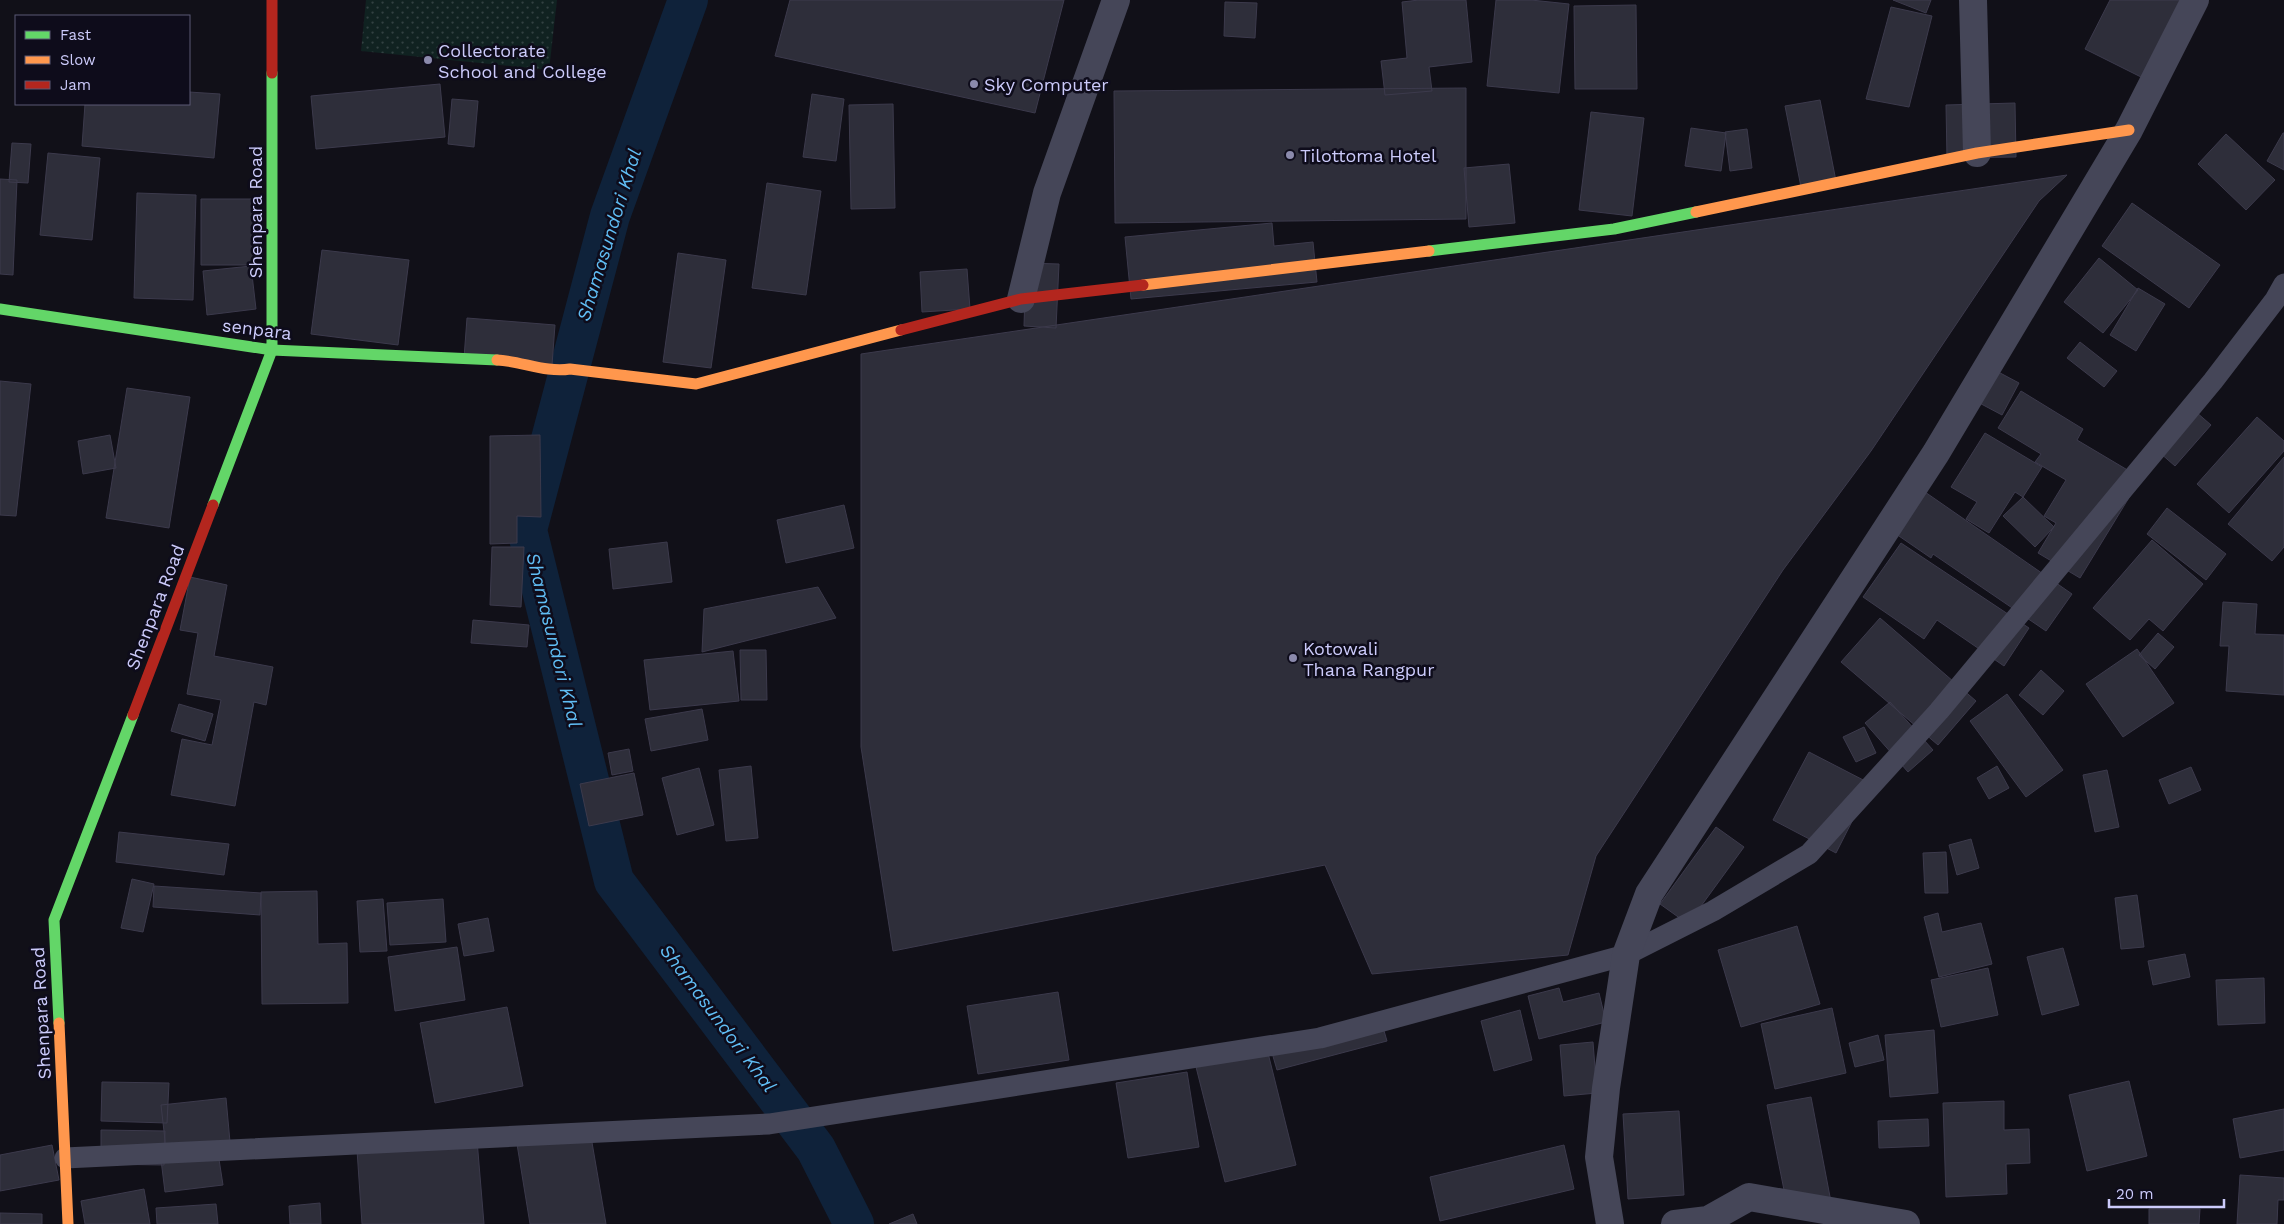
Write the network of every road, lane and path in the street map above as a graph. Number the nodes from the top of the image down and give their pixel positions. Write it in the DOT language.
graph roads {
  1 [pos="272,0"];
  2 [pos="1116,0"];
  3 [pos="1973,0"];
  4 [pos="2195,0"];
  5 [pos="2129,130"];
  6 [pos="1977,153"];
  7 [pos="2284,284"];
  8 [pos="1021,299"];
  9 [pos="0,309"];
  10 [pos="272,350"];
  11 [pos="1626,955"];
  12 [pos="65,1158"];
  13 [pos="68,1224"];
  14 [pos="1610,1224"];
  15 [pos="1675,1224"];
  16 [pos="1906,1224"];
  1 -- 10 [label="street, Shenpara Road"];
  2 -- 8 [label="street"];
  3 -- 6 [label="street"];
  4 -- 5 [label="street"];
  5 -- 6 [label="street, senpara"];
  5 -- 11 [label="street"];
  6 -- 8 [label="street, senpara"];
  7 -- 11 [label="lane"];
  8 -- 10 [label="street, senpara"];
  9 -- 10 [label="street, senpara"];
  10 -- 12 [label="street, Shenpara Road"];
  11 -- 12 [label="lane"];
  11 -- 14 [label="street"];
  12 -- 13 [label="street, Shenpara Road"];
  15 -- 16 [label="street"];
}
